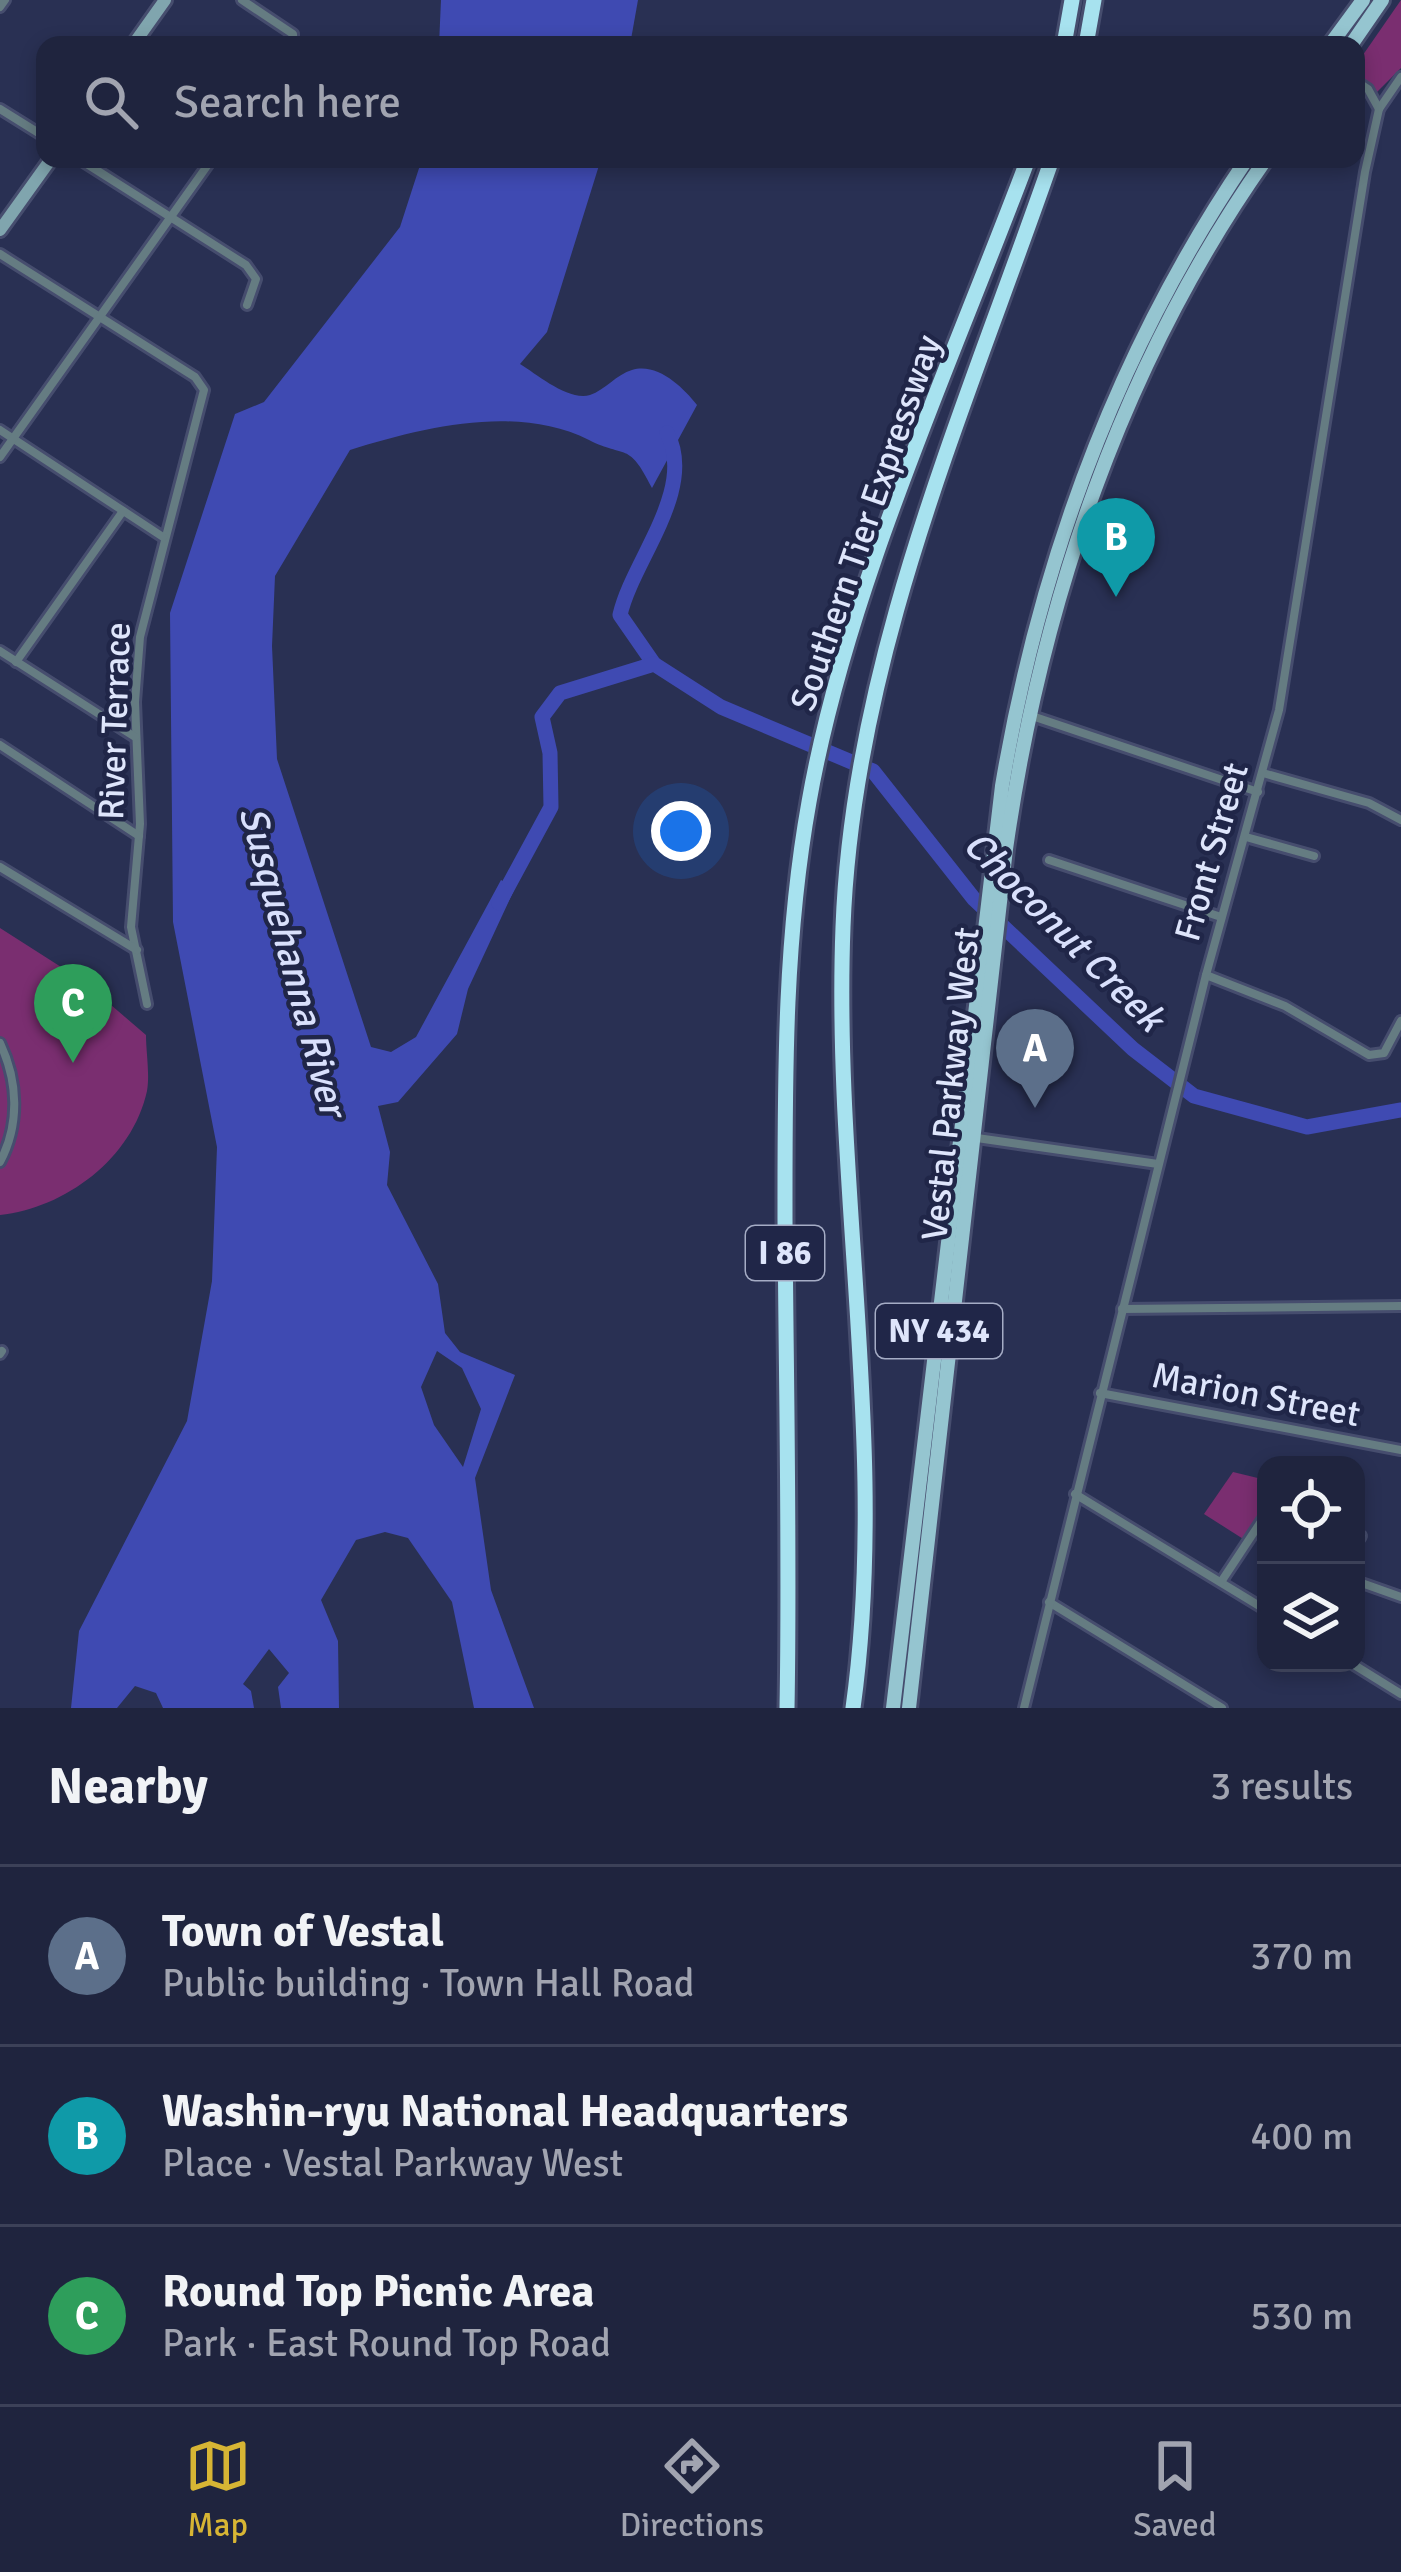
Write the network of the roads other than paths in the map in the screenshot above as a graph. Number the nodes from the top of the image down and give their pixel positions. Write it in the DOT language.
graph roads {
  1 [pos="165,0"];
  2 [pos="242,0"];
  3 [pos="1072,0"];
  4 [pos="1094,0"];
  5 [pos="1382,0"];
  6 [pos="1360,3"];
  7 [pos="139,36"];
  8 [pos="293,36"];
  9 [pos="1066,36"];
  10 [pos="1088,36"];
  11 [pos="1336,36"];
  12 [pos="1357,36"];
  13 [pos="1401,77"];
  14 [pos="1365,86"];
  15 [pos="0,109"];
  16 [pos="1379,109"];
  17 [pos="36,131"];
  18 [pos="45,168"];
  19 [pos="93,168"];
  20 [pos="205,168"];
  21 [pos="1025,168"];
  22 [pos="1049,168"];
  23 [pos="1241,168"];
  24 [pos="1260,168"];
  25 [pos="170,217"];
  26 [pos="0,230"];
  27 [pos="0,254"];
  28 [pos="247,305"];
  29 [pos="99,317"];
  30 [pos="0,430"];
  31 [pos="13,439"];
  32 [pos="0,457"];
  33 [pos="123,511"];
  34 [pos="163,537"];
  35 [pos="0,651"];
  36 [pos="16,662"];
  37 [pos="1027,715"];
  38 [pos="136,737"];
  39 [pos="0,745"];
  40 [pos="1263,773"];
  41 [pos="1258,792"];
  42 [pos="1401,820"];
  43 [pos="139,836"];
  44 [pos="1246,837"];
  45 [pos="1314,856"];
  46 [pos="1049,860"];
  47 [pos="0,867"];
  48 [pos="994,901"];
  49 [pos="1221,917"];
  50 [pos="137,950"];
  51 [pos="1205,975"];
  52 [pos="147,1004"];
  53 [pos="1401,1021"];
  54 [pos="0,1043"];
  55 [pos="968,1137"];
  56 [pos="0,1162"];
  57 [pos="1158,1164"];
  58 [pos="1401,1306"];
  59 [pos="1122,1310"];
  60 [pos="1100,1393"];
  61 [pos="1401,1450"];
  62 [pos="1075,1494"];
  63 [pos="1257,1528"];
  64 [pos="1221,1582"];
  65 [pos="1365,1584"];
  66 [pos="1401,1597"];
  67 [pos="1049,1602"];
  68 [pos="1257,1604"];
  69 [pos="1365,1671"];
  70 [pos="1401,1694"];
  71 [pos="788,1708"];
  72 [pos="853,1708"];
  73 [pos="893,1708"];
  74 [pos="909,1708"];
  75 [pos="1024,1708"];
  76 [pos="1222,1708"];
  1 -- 7 [label="street"];
  2 -- 8 [label="street"];
  3 -- 9 [label="highway"];
  4 -- 10 [label="highway"];
  5 -- 12 [label="main road"];
  6 -- 11 [label="main road"];
  13 -- 16 [label="street, Front Street"];
  14 -- 16 [label="street"];
  15 -- 17 [label="street"];
  16 -- 40 [label="street, Front Street"];
  18 -- 26 [label="street"];
  19 -- 25 [label="street"];
  20 -- 25 [label="street"];
  21 -- 71 [label="highway, Southern Tier Expressway / I 86"];
  22 -- 72 [label="highway, Southern Tier Expressway / I 86"];
  23 -- 48 [label="main road, Vestal Parkway West / NY 434"];
  24 -- 37 [label="main road, Vestal Parkway West / NY 434"];
  25 -- 28 [label="street"];
  25 -- 29 [label="street"];
  27 -- 29 [label="street"];
  29 -- 31 [label="street"];
  29 -- 34 [label="street, River Terrace"];
  30 -- 31 [label="street"];
  31 -- 32 [label="street"];
  31 -- 33 [label="street"];
  33 -- 34 [label="street"];
  33 -- 36 [label="street"];
  34 -- 38 [label="street, River Terrace"];
  35 -- 36 [label="street"];
  36 -- 38 [label="street"];
  37 -- 41 [label="street"];
  37 -- 48 [label="main road, Vestal Parkway West / NY 434"];
  38 -- 43 [label="street, River Terrace"];
  39 -- 43 [label="street"];
  40 -- 41 [label="street, Front Street"];
  40 -- 42 [label="street"];
  41 -- 44 [label="street, Front Street"];
  43 -- 50 [label="street, River Terrace"];
  44 -- 45 [label="street"];
  44 -- 49 [label="street, Front Street"];
  46 -- 49 [label="street"];
  47 -- 50 [label="street"];
  48 -- 55 [label="main road, Vestal Parkway West / NY 434"];
  49 -- 51 [label="street, Front Street"];
  50 -- 52 [label="street, River Terrace"];
  51 -- 53 [label="street"];
  51 -- 57 [label="street, Front Street"];
  54 -- 56 [label="street"];
  55 -- 57 [label="street"];
  55 -- 73 [label="main road, Vestal Parkway West / NY 434"];
  55 -- 74 [label="main road, Vestal Parkway West / NY 434"];
  57 -- 59 [label="street, Front Street"];
  58 -- 59 [label="street"];
  59 -- 60 [label="street, Front Street"];
  60 -- 61 [label="street, Marion Street"];
  60 -- 62 [label="street, Front Street"];
  62 -- 64 [label="street"];
  62 -- 67 [label="street, Front Street"];
  63 -- 64 [label="street"];
  64 -- 68 [label="street"];
  65 -- 66 [label="street"];
  67 -- 75 [label="street, Front Street"];
  67 -- 76 [label="street"];
  69 -- 70 [label="street"];
}
